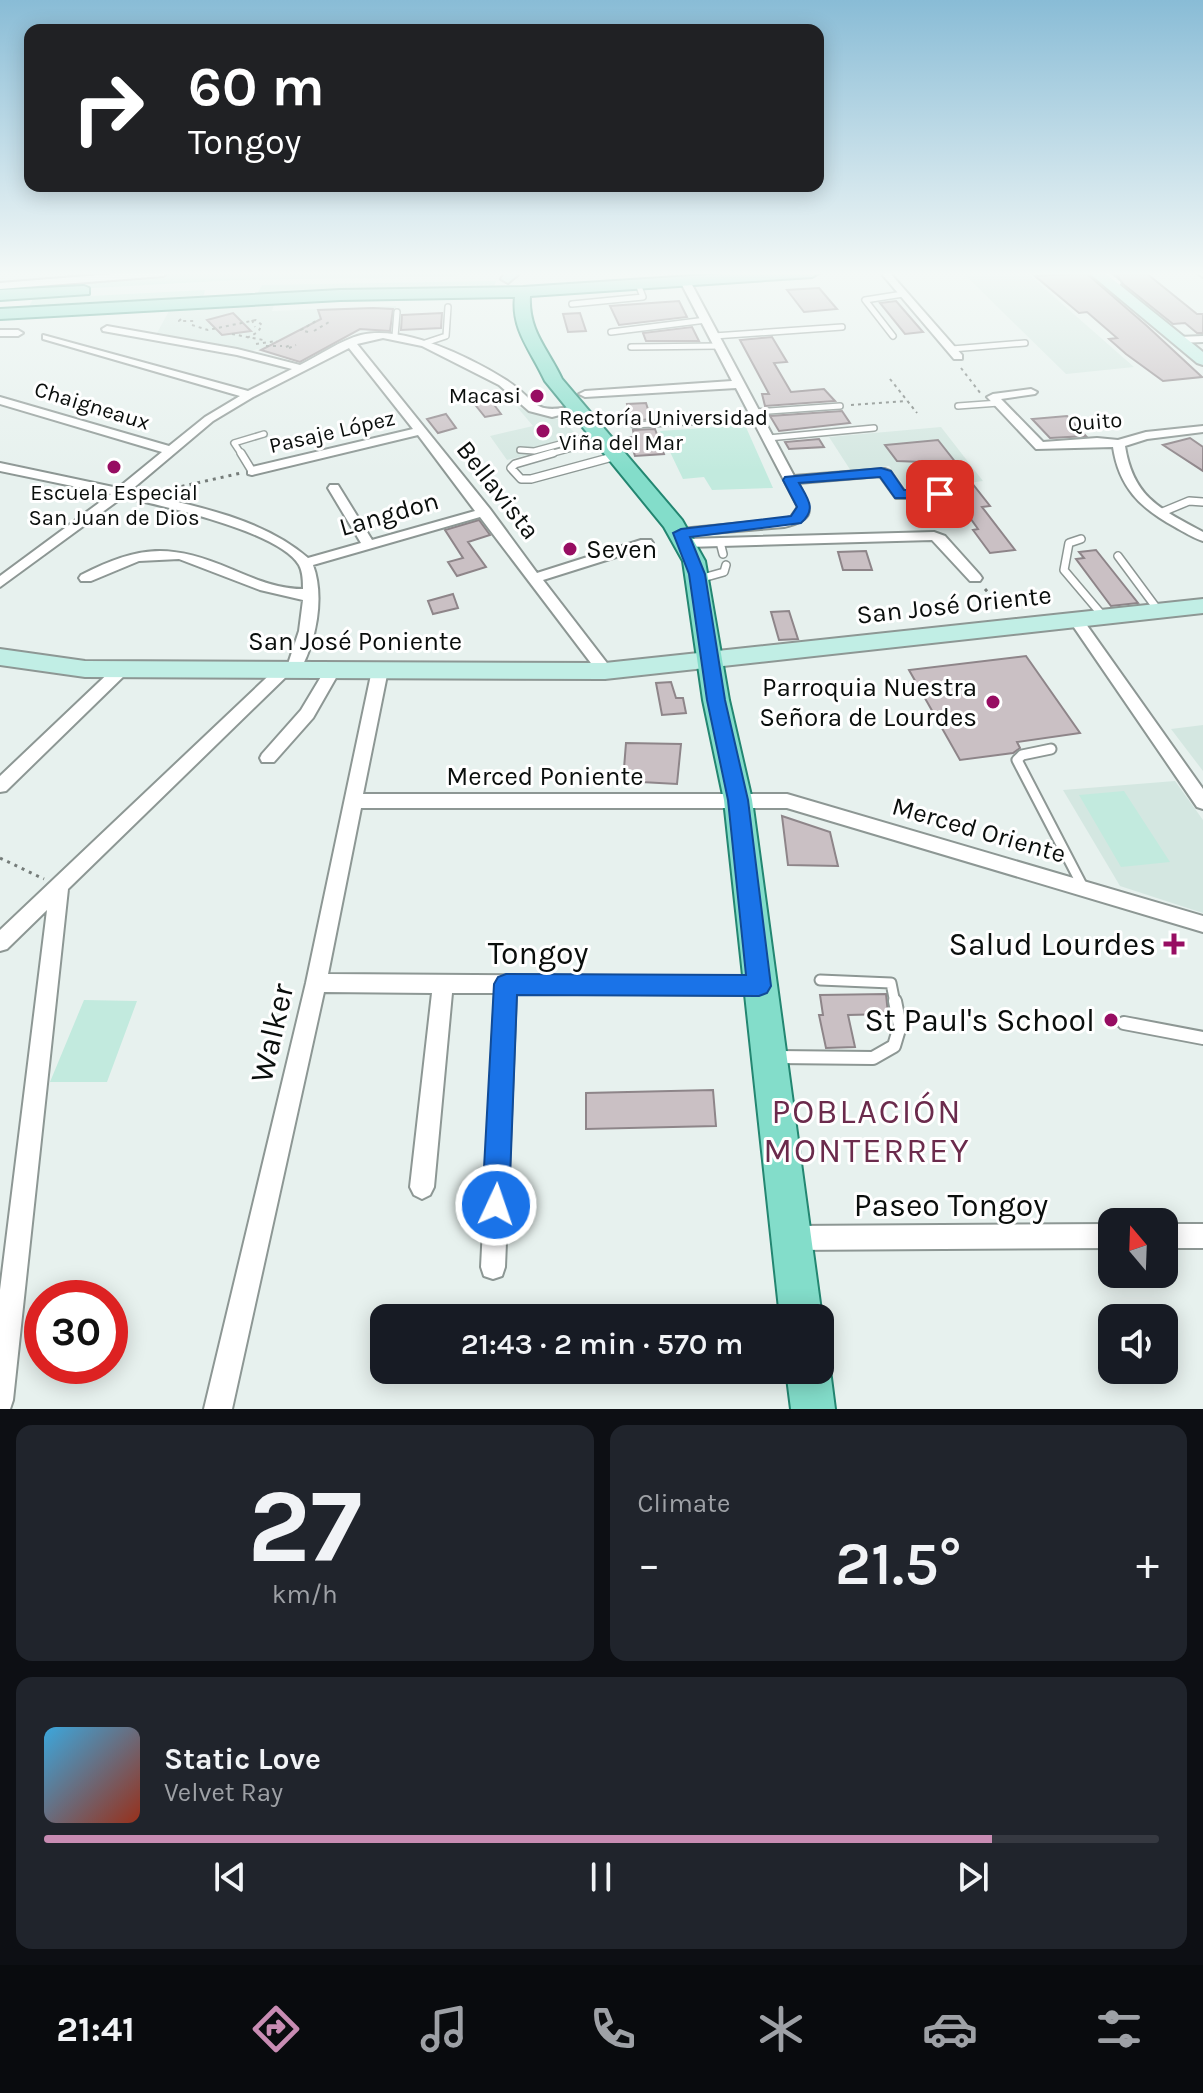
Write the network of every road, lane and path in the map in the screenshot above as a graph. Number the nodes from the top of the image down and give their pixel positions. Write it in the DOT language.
graph roads {
  1 [pos="53,339"];
  2 [pos="164,339"];
  3 [pos="255,339"];
  4 [pos="362,339"];
  5 [pos="407,339"];
  6 [pos="438,339"];
  7 [pos="531,339"];
  8 [pos="542,339"];
  9 [pos="737,339"];
  10 [pos="941,339"];
  11 [pos="1203,339"];
  12 [pos="1178,340"];
  13 [pos="277,341"];
  14 [pos="717,341"];
  15 [pos="349,343"];
  16 [pos="425,343"];
  17 [pos="1025,343"];
  18 [pos="296,345"];
  19 [pos="264,346"];
  20 [pos="631,347"];
  21 [pos="541,352"];
  22 [pos="955,355"];
  23 [pos="1203,360"];
  24 [pos="301,368"];
  25 [pos="890,379"];
  26 [pos="740,384"];
  27 [pos="1031,392"];
  28 [pos="981,394"];
  29 [pos="249,395"];
  30 [pos="0,400"];
  31 [pos="907,401"];
  32 [pos="580,402"];
  33 [pos="999,403"];
  34 [pos="840,406"];
  35 [pos="958,406"];
  36 [pos="917,413"];
  37 [pos="756,415"];
  38 [pos="634,425"];
  39 [pos="874,428"];
  40 [pos="1203,429"];
  41 [pos="421,431"];
  42 [pos="264,434"];
  43 [pos="768,438"];
  44 [pos="606,443"];
  45 [pos="1119,444"];
  46 [pos="520,450"];
  47 [pos="173,451"];
  48 [pos="0,467"];
  49 [pos="252,471"];
  50 [pos="230,475"];
  51 [pos="790,480"];
  52 [pos="334,488"];
  53 [pos="159,491"];
  54 [pos="119,494"];
  55 [pos="1203,502"];
  56 [pos="485,512"];
  57 [pos="1160,513"];
  58 [pos="957,518"];
  59 [pos="1203,537"];
  60 [pos="684,538"];
  61 [pos="1081,539"];
  62 [pos="646,543"];
  63 [pos="368,544"];
  64 [pos="1118,556"];
  65 [pos="305,563"];
  66 [pos="726,565"];
  67 [pos="86,578"];
  68 [pos="536,578"];
  69 [pos="975,578"];
  70 [pos="698,579"];
  71 [pos="0,583"];
  72 [pos="310,594"];
  73 [pos="1203,606"];
  74 [pos="1159,611"];
  75 [pos="1103,617"];
  76 [pos="1076,620"];
  77 [pos="1021,626"];
  78 [pos="0,657"];
  79 [pos="711,660"];
  80 [pos="123,668"];
  81 [pos="290,668"];
  82 [pos="333,669"];
  83 [pos="380,670"];
  84 [pos="605,671"];
  85 [pos="1051,749"];
  86 [pos="268,758"];
  87 [pos="0,786"];
  88 [pos="738,800"];
  89 [pos="352,801"];
  90 [pos="1203,802"];
  91 [pos="0,858"];
  92 [pos="59,886"];
  93 [pos="1084,888"];
  94 [pos="1203,924"];
  95 [pos="0,943"];
  96 [pos="820,980"];
  97 [pos="316,983"];
  98 [pos="506,984"];
  99 [pos="443,985"];
  100 [pos="759,986"];
  101 [pos="1124,1023"];
  102 [pos="1203,1038"];
  103 [pos="768,1057"];
  104 [pos="422,1187"];
  105 [pos="1098,1236"];
  106 [pos="1178,1236"];
  107 [pos="1203,1236"];
  108 [pos="791,1238"];
  109 [pos="493,1267"];
  110 [pos="799,1304"];
  111 [pos="4,1324"];
  112 [pos="810,1384"];
  113 [pos="0,1400"];
  114 [pos="218,1409"];
  115 [pos="813,1409"];
  1 -- 29 [label="street"];
  2 -- 24 [label="street"];
  3 -- 13 [label="path"];
  4 -- 15 [label="street"];
  5 -- 16 [label="street"];
  6 -- 16 [label="lane"];
  7 -- 21 [label="main road"];
  8 -- 21 [label="main road"];
  9 -- 14 [label="lane"];
  10 -- 22 [label="street"];
  11 -- 12 [label="street"];
  12 -- 23 [label="street"];
  14 -- 20 [label="lane"];
  14 -- 26 [label="street"];
  15 -- 24 [label="street"];
  15 -- 41 [label="street, Bellavista"];
  16 -- 32 [label="street"];
  17 -- 22 [label="lane"];
  18 -- 19 [label="path"];
  21 -- 32 [label="main road"];
  22 -- 28 [label="path"];
  24 -- 29 [label="street"];
  25 -- 31 [label="path"];
  26 -- 32 [label="street"];
  26 -- 37 [label="street"];
  27 -- 33 [label="street"];
  29 -- 47 [label="street"];
  30 -- 47 [label="street, Chaigneaux"];
  31 -- 34 [label="path"];
  31 -- 36 [label="path"];
  32 -- 44 [label="main road"];
  33 -- 35 [label="lane"];
  33 -- 45 [label="street, Quito"];
  34 -- 37 [label="lane"];
  37 -- 38 [label="lane"];
  37 -- 43 [label="street"];
  39 -- 43 [label="lane"];
  40 -- 45 [label="street, Quito"];
  41 -- 49 [label="street, Pasaje López"];
  41 -- 56 [label="street, Bellavista"];
  42 -- 49 [label="lane"];
  43 -- 51 [label="street"];
  44 -- 44 [label="lane"];
  44 -- 46 [label="lane"];
  44 -- 60 [label="main road"];
  45 -- 57 [label="street"];
  47 -- 54 [label="street"];
  48 -- 54 [label="street"];
  50 -- 53 [label="path"];
  51 -- 58 [label="street"];
  51 -- 60 [label="street"];
  52 -- 63 [label="street"];
  54 -- 65 [label="street"];
  54 -- 71 [label="street"];
  55 -- 57 [label="lane"];
  56 -- 63 [label="street, Langdon"];
  56 -- 68 [label="street, Bellavista"];
  57 -- 59 [label="street"];
  60 -- 69 [label="street"];
  60 -- 70 [label="main road"];
  61 -- 75 [label="lane"];
  62 -- 68 [label="street"];
  63 -- 65 [label="street, Langdon"];
  64 -- 74 [label="lane"];
  65 -- 72 [label="street"];
  66 -- 70 [label="lane"];
  67 -- 72 [label="street"];
  68 -- 84 [label="street, Bellavista"];
  69 -- 77 [label="path"];
  70 -- 79 [label="main road"];
  72 -- 81 [label="street"];
  73 -- 74 [label="street, San José Oriente"];
  74 -- 75 [label="street, San José Oriente"];
  75 -- 76 [label="street, San José Oriente"];
  76 -- 77 [label="street, San José Oriente"];
  76 -- 90 [label="street"];
  77 -- 79 [label="street, San José Oriente"];
  78 -- 80 [label="street, San José Poniente"];
  79 -- 84 [label="street, San José Poniente"];
  79 -- 88 [label="main road"];
  80 -- 81 [label="street, San José Poniente"];
  80 -- 87 [label="street"];
  81 -- 82 [label="street, San José Poniente"];
  81 -- 92 [label="street"];
  82 -- 83 [label="street, San José Poniente"];
  82 -- 86 [label="street"];
  83 -- 84 [label="street, San José Poniente"];
  83 -- 89 [label="street, Walker"];
  85 -- 93 [label="lane"];
  88 -- 89 [label="street, Merced Poniente"];
  88 -- 93 [label="street, Merced Oriente"];
  88 -- 100 [label="main road"];
  89 -- 97 [label="street, Walker"];
  91 -- 92 [label="path"];
  92 -- 95 [label="street"];
  92 -- 111 [label="street"];
  93 -- 94 [label="street, Merced Oriente"];
  96 -- 103 [label="lane"];
  97 -- 99 [label="street, Tongoy"];
  97 -- 114 [label="street, Walker"];
  98 -- 99 [label="street, Tongoy"];
  98 -- 100 [label="street, Tongoy"];
  98 -- 109 [label="street"];
  99 -- 104 [label="street"];
  100 -- 103 [label="main road"];
  101 -- 102 [label="lane"];
  103 -- 108 [label="main road"];
  105 -- 108 [label="street, Paseo Tongoy"];
  106 -- 107 [label="street"];
  108 -- 110 [label="main road"];
  111 -- 113 [label="street"];
  112 -- 115 [label="main road"];
}
